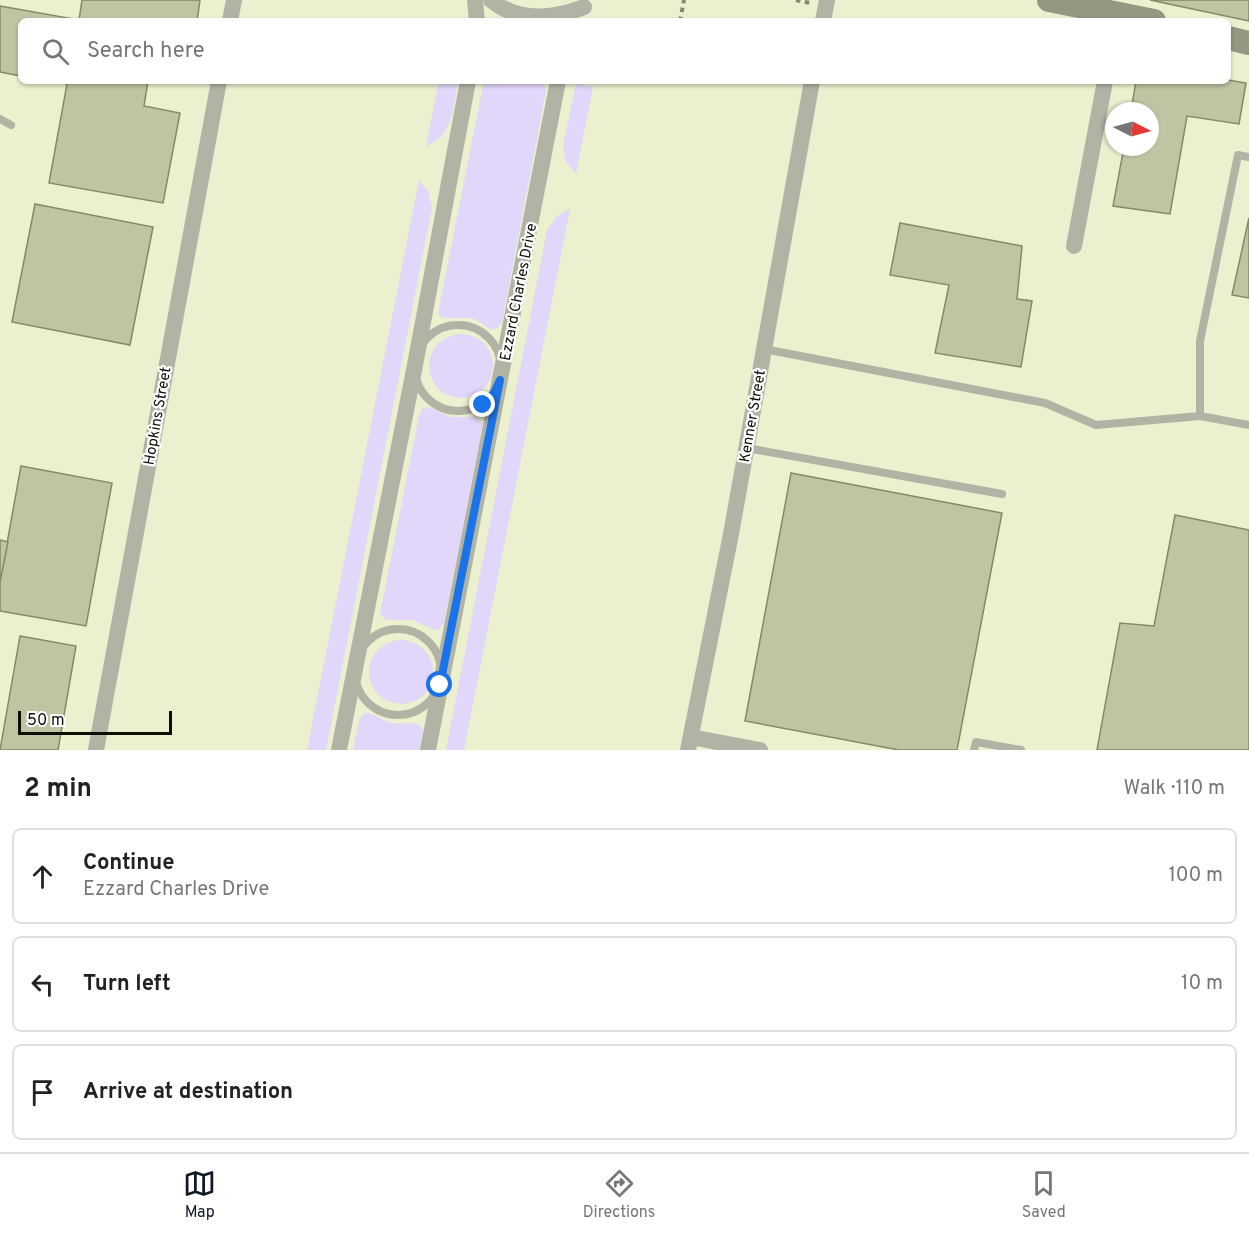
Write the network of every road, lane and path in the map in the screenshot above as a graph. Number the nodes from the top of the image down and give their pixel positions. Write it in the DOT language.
graph roads {
  1 [pos="234,0"];
  2 [pos="475,0"];
  3 [pos="491,0"];
  4 [pos="684,0"];
  5 [pos="827,0"];
  6 [pos="1049,0"];
  7 [pos="583,9"];
  8 [pos="1122,14"];
  9 [pos="231,18"];
  10 [pos="477,18"];
  11 [pos="681,18"];
  12 [pos="824,18"];
  13 [pos="1140,18"];
  14 [pos="1231,39"];
  15 [pos="1249,43"];
  16 [pos="218,84"];
  17 [pos="467,84"];
  18 [pos="557,84"];
  19 [pos="811,84"];
  20 [pos="1104,84"];
  21 [pos="0,119"];
  22 [pos="11,124"];
  23 [pos="1249,157"];
  24 [pos="1074,246"];
  25 [pos="764,350"];
  26 [pos="415,365"];
  27 [pos="500,380"];
  28 [pos="1200,416"];
  29 [pos="1249,425"];
  30 [pos="747,448"];
  31 [pos="1002,494"];
  32 [pos="355,668"];
  33 [pos="441,682"];
  34 [pos="690,744"];
  35 [pos="96,750"];
  36 [pos="339,750"];
  37 [pos="428,750"];
  38 [pos="760,750"];
  39 [pos="974,750"];
  40 [pos="1021,750"];
  1 -- 9 [label="street"];
  2 -- 10 [label="street"];
  3 -- 7 [label="street"];
  4 -- 11 [label="path"];
  5 -- 12 [label="street"];
  6 -- 8 [label="main road"];
  8 -- 13 [label="main road"];
  14 -- 15 [label="main road"];
  16 -- 35 [label="street, Hopkins Street"];
  17 -- 26 [label="street"];
  18 -- 27 [label="street, Ezzard Charles Drive"];
  19 -- 25 [label="street, Kenner Street"];
  20 -- 24 [label="street"];
  21 -- 22 [label="lane"];
  23 -- 28 [label="lane"];
  25 -- 28 [label="lane"];
  25 -- 30 [label="street, Kenner Street"];
  26 -- 27 [label="lane"];
  26 -- 27 [label="lane"];
  26 -- 32 [label="street"];
  27 -- 33 [label="street, Ezzard Charles Drive"];
  28 -- 29 [label="lane"];
  30 -- 31 [label="lane"];
  30 -- 34 [label="street, Kenner Street"];
  32 -- 33 [label="lane"];
  32 -- 33 [label="lane"];
  32 -- 36 [label="street"];
  33 -- 37 [label="street, Ezzard Charles Drive"];
  34 -- 38 [label="street"];
  39 -- 40 [label="lane"];
}
